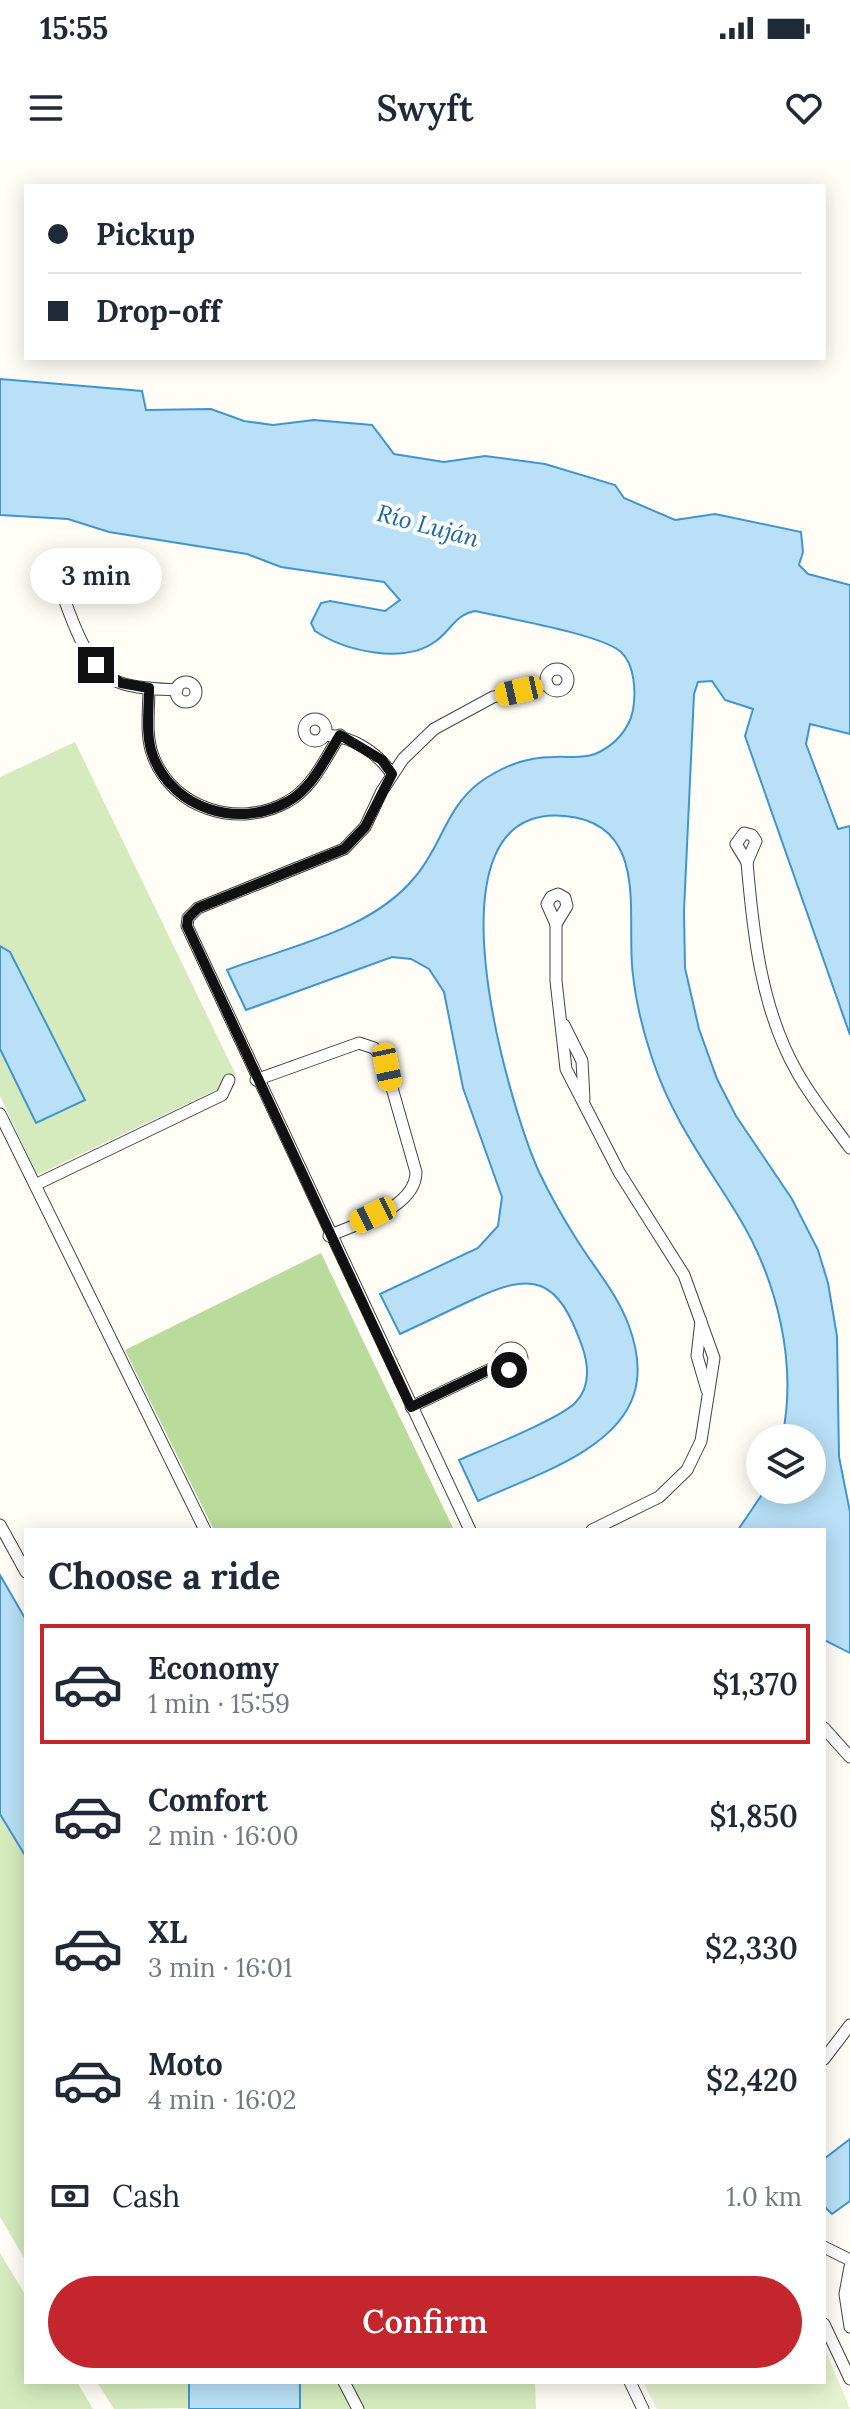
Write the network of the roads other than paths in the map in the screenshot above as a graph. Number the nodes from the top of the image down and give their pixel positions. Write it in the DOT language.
graph roads {
  1 [pos="52,564"];
  2 [pos="547,684"];
  3 [pos="149,688"];
  4 [pos="177,690"];
  5 [pos="325,735"];
  6 [pos="340,735"];
  7 [pos="392,774"];
  8 [pos="747,862"];
  9 [pos="556,924"];
  10 [pos="229,1080"];
  11 [pos="256,1080"];
  12 [pos="0,1114"];
  13 [pos="850,1148"];
  14 [pos="37,1184"];
  15 [pos="329,1236"];
  16 [pos="501,1364"];
  17 [pos="411,1407"];
  18 [pos="0,1525"];
  19 [pos="204,1528"];
  20 [pos="469,1528"];
  21 [pos="596,1528"];
  22 [pos="24,1568"];
  23 [pos="826,1730"];
  24 [pos="850,1757"];
  25 [pos="850,2025"];
  26 [pos="826,2056"];
  27 [pos="826,2248"];
  28 [pos="850,2260"];
  29 [pos="850,2267"];
  30 [pos="850,2327"];
  31 [pos="826,2328"];
  32 [pos="850,2379"];
  33 [pos="345,2384"];
  34 [pos="631,2384"];
  35 [pos="358,2409"];
  36 [pos="643,2409"];
  1 -- 3 [label="street"];
  2 -- 7 [label="street"];
  3 -- 4 [label="street"];
  3 -- 6 [label="street"];
  5 -- 6 [label="street"];
  6 -- 7 [label="street"];
  7 -- 11 [label="street"];
  8 -- 13 [label="street"];
  9 -- 21 [label="street"];
  10 -- 14 [label="street"];
  11 -- 15 [label="street"];
  11 -- 15 [label="street"];
  12 -- 14 [label="street"];
  14 -- 19 [label="street"];
  15 -- 17 [label="street"];
  16 -- 17 [label="street"];
  17 -- 20 [label="street"];
  18 -- 22 [label="street"];
  23 -- 24 [label="street"];
  25 -- 26 [label="street"];
  27 -- 28 [label="street"];
  29 -- 30 [label="street"];
  31 -- 32 [label="street"];
  33 -- 35 [label="street"];
  34 -- 36 [label="street"];
}
